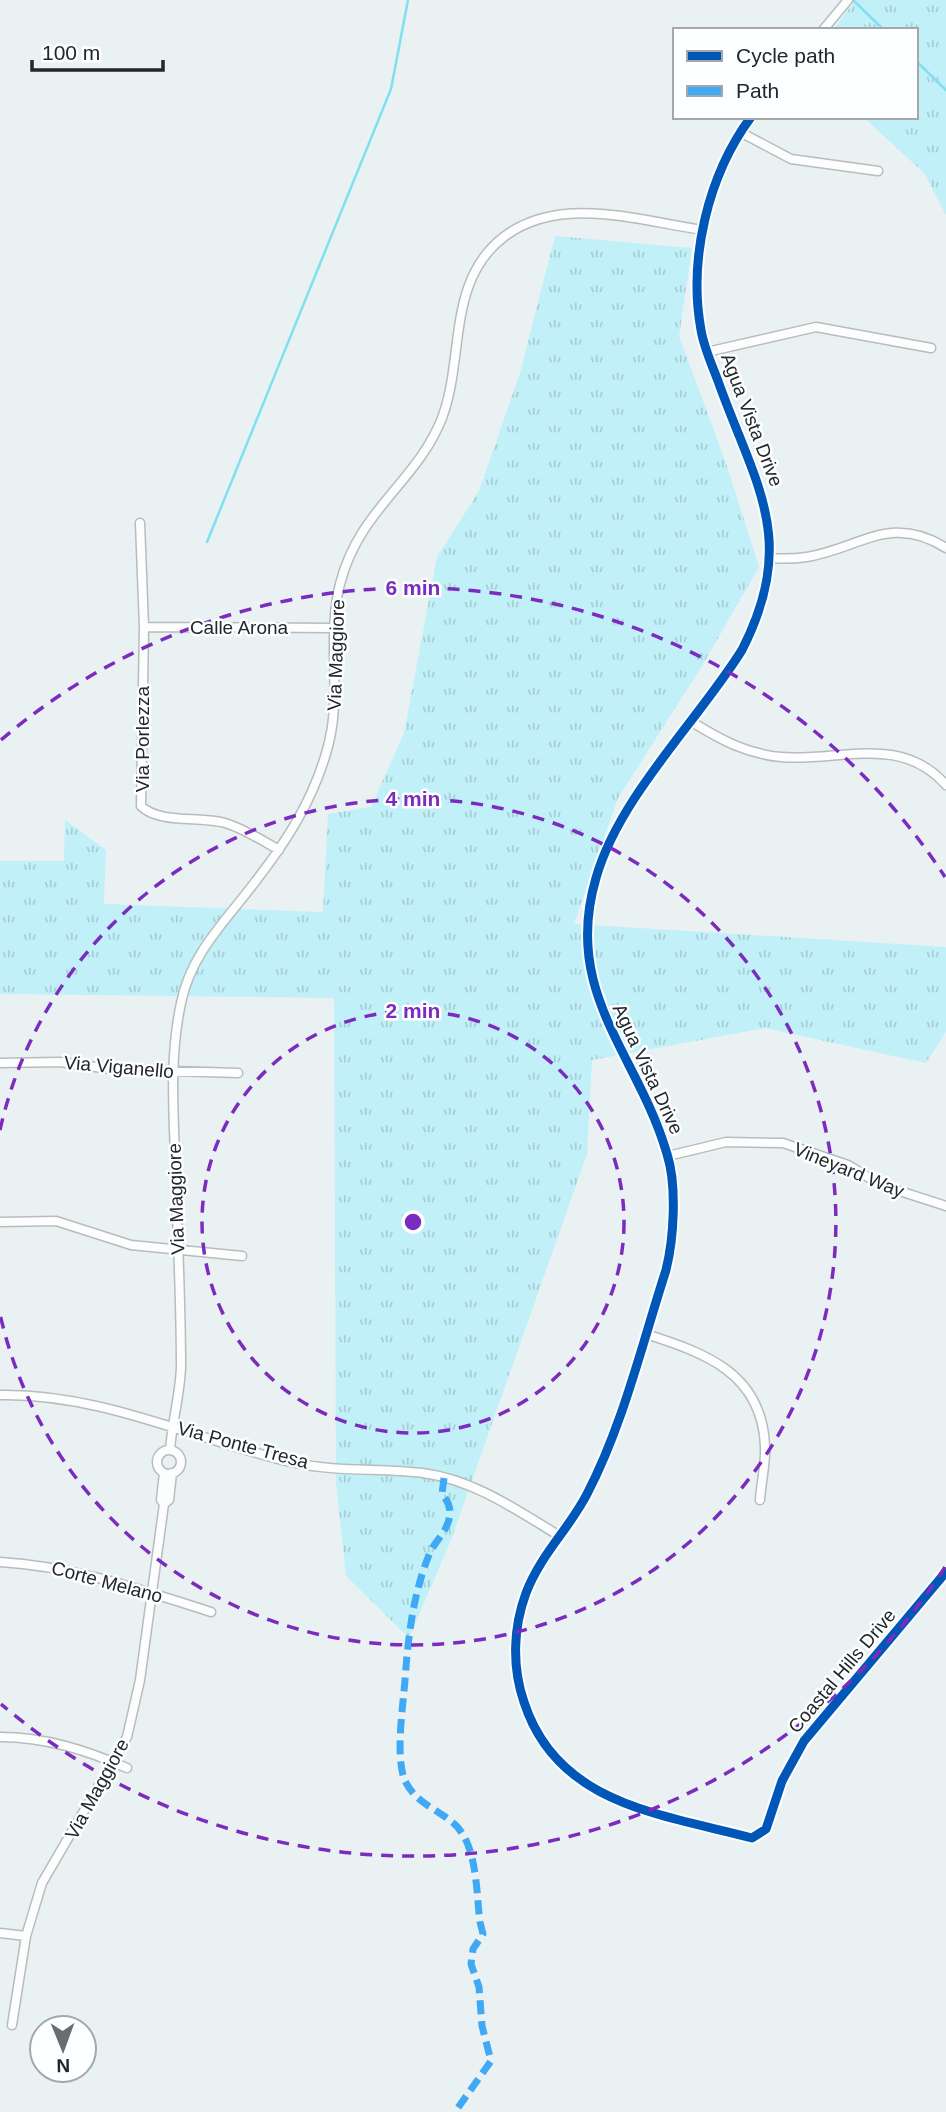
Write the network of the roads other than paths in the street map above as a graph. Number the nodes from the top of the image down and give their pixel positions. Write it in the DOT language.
graph roads {
  1 [pos="848,0"];
  2 [pos="825,28"];
  3 [pos="750,119"];
  4 [pos="740,132"];
  5 [pos="878,170"];
  6 [pos="703,230"];
  7 [pos="931,348"];
  8 [pos="707,352"];
  9 [pos="140,523"];
  10 [pos="946,548"];
  11 [pos="769,558"];
  12 [pos="144,627"];
  13 [pos="335,628"];
  14 [pos="692,722"];
  15 [pos="946,785"];
  16 [pos="279,850"];
  17 [pos="0,1063"];
  18 [pos="172,1072"];
  19 [pos="238,1073"];
  20 [pos="668,1156"];
  21 [pos="946,1206"];
  22 [pos="0,1222"];
  23 [pos="178,1248"];
  24 [pos="242,1256"];
  25 [pos="646,1334"];
  26 [pos="0,1395"];
  27 [pos="172,1426"];
  28 [pos="170,1450"];
  29 [pos="168,1473"];
  30 [pos="760,1500"];
  31 [pos="558,1535"];
  32 [pos="0,1562"];
  33 [pos="946,1572"];
  34 [pos="153,1592"];
  35 [pos="211,1612"];
  36 [pos="0,1737"];
  37 [pos="113,1762"];
  38 [pos="127,1768"];
  39 [pos="759,1836"];
  40 [pos="0,1933"];
  41 [pos="26,1936"];
  42 [pos="12,2025"];
  1 -- 2 [label="street"];
  3 -- 4 [label="street, Agua Vista Drive"];
  4 -- 5 [label="street"];
  4 -- 6 [label="street, Agua Vista Drive"];
  6 -- 8 [label="street, Agua Vista Drive"];
  6 -- 13 [label="street, Via Maggiore"];
  7 -- 8 [label="street"];
  8 -- 11 [label="street, Agua Vista Drive"];
  9 -- 12 [label="street, Via Porlezza"];
  10 -- 11 [label="street"];
  11 -- 14 [label="street, Agua Vista Drive"];
  12 -- 13 [label="street, Calle Arona"];
  12 -- 16 [label="street, Via Porlezza"];
  13 -- 16 [label="street, Via Maggiore"];
  14 -- 15 [label="street"];
  14 -- 20 [label="street, Agua Vista Drive"];
  16 -- 18 [label="street, Via Maggiore"];
  17 -- 18 [label="street, Via Viganello"];
  18 -- 19 [label="street, Via Viganello"];
  18 -- 23 [label="street, Via Maggiore"];
  20 -- 21 [label="street, Vineyard Way"];
  20 -- 25 [label="street, Agua Vista Drive"];
  22 -- 23 [label="street"];
  23 -- 24 [label="street"];
  23 -- 27 [label="street, Via Maggiore"];
  25 -- 30 [label="street"];
  25 -- 31 [label="street, Agua Vista Drive"];
  26 -- 27 [label="street, Via Ponte Tresa"];
  27 -- 28 [label="street, Via Maggiore"];
  27 -- 31 [label="street, Via Ponte Tresa"];
  28 -- 29 [label="street"];
  28 -- 29 [label="street"];
  29 -- 34 [label="street, Via Maggiore"];
  31 -- 39 [label="street, Agua Vista Drive"];
  32 -- 34 [label="street, Corte Melano"];
  33 -- 39 [label="street, Coastal Hills Drive"];
  34 -- 35 [label="street, Corte Melano"];
  34 -- 37 [label="street, Via Maggiore"];
  36 -- 37 [label="street"];
  37 -- 38 [label="street"];
  37 -- 41 [label="street, Via Maggiore"];
  40 -- 41 [label="street"];
  41 -- 42 [label="street, Via Maggiore"];
}
